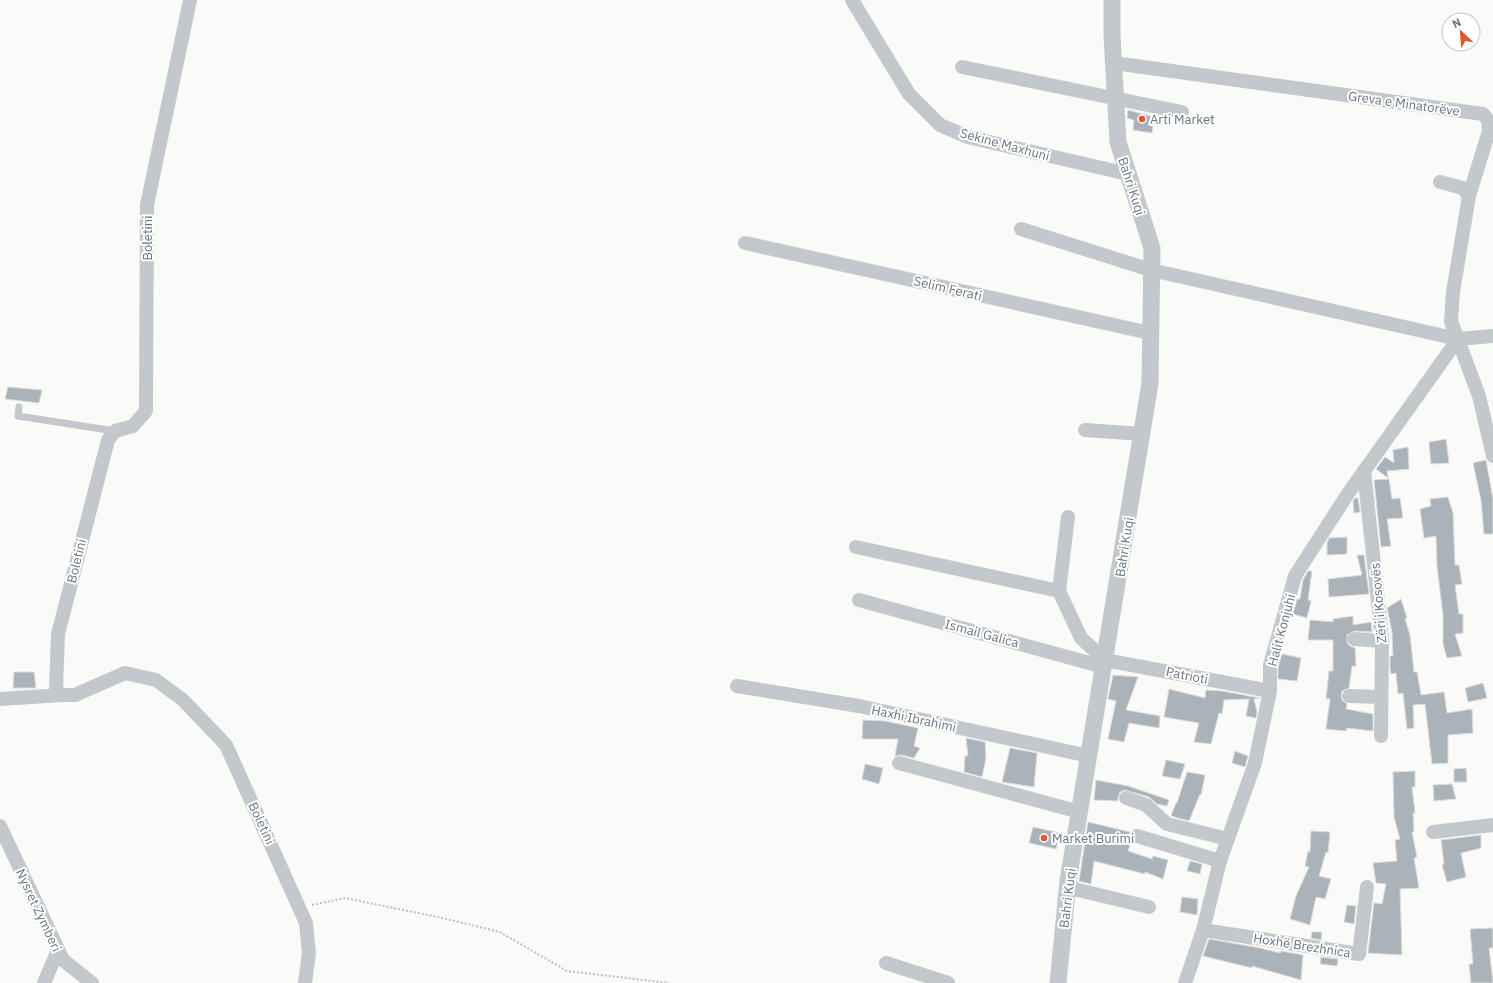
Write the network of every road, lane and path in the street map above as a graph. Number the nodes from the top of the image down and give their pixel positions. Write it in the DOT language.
graph roads {
  1 [pos="190,0"];
  2 [pos="1112,0"];
  3 [pos="857,3"];
  4 [pos="1114,63"];
  5 [pos="962,67"];
  6 [pos="1116,100"];
  7 [pos="1182,112"];
  8 [pos="1128,174"];
  9 [pos="1440,182"];
  10 [pos="1469,196"];
  11 [pos="1021,229"];
  12 [pos="745,242"];
  13 [pos="1151,270"];
  14 [pos="1150,333"];
  15 [pos="1493,336"];
  16 [pos="1458,339"];
  17 [pos="19,407"];
  18 [pos="1085,430"];
  19 [pos="115,431"];
  20 [pos="1142,434"];
  21 [pos="1493,456"];
  22 [pos="1364,471"];
  23 [pos="1068,516"];
  24 [pos="856,547"];
  25 [pos="1059,591"];
  26 [pos="859,600"];
  27 [pos="1355,641"];
  28 [pos="1382,644"];
  29 [pos="1104,663"];
  30 [pos="737,686"];
  31 [pos="1270,691"];
  32 [pos="63,695"];
  33 [pos="1350,696"];
  34 [pos="1382,698"];
  35 [pos="0,699"];
  36 [pos="1381,736"];
  37 [pos="1089,756"];
  38 [pos="899,763"];
  39 [pos="1126,798"];
  40 [pos="1080,812"];
  41 [pos="1493,825"];
  42 [pos="0,826"];
  43 [pos="1433,832"];
  44 [pos="1137,836"];
  45 [pos="1228,839"];
  46 [pos="1220,862"];
  47 [pos="1068,881"];
  48 [pos="1367,887"];
  49 [pos="301,907"];
  50 [pos="1149,907"];
  51 [pos="1203,930"];
  52 [pos="58,950"];
  53 [pos="886,963"];
  54 [pos="44,983"];
  55 [pos="92,983"];
  56 [pos="305,983"];
  57 [pos="669,983"];
  58 [pos="948,983"];
  59 [pos="1058,983"];
  60 [pos="1185,983"];
  1 -- 19 [label="street, Boletini"];
  2 -- 4 [label="street, Bahri Kuqi"];
  3 -- 8 [label="street, Sekine Maxhuni"];
  4 -- 6 [label="street, Bahri Kuqi"];
  4 -- 10 [label="street, Greva e Minatorëve"];
  5 -- 6 [label="street"];
  6 -- 7 [label="street"];
  6 -- 8 [label="street, Bahri Kuqi"];
  8 -- 13 [label="street, Bahri Kuqi"];
  9 -- 10 [label="street"];
  10 -- 16 [label="street, Greva e Minatorëve"];
  11 -- 13 [label="street"];
  12 -- 14 [label="street, Selim Ferati"];
  13 -- 14 [label="street, Bahri Kuqi"];
  13 -- 16 [label="street"];
  14 -- 20 [label="street, Bahri Kuqi"];
  15 -- 16 [label="street"];
  16 -- 21 [label="street"];
  16 -- 22 [label="street, Halit Konjuhi"];
  17 -- 19 [label="lane"];
  18 -- 20 [label="street"];
  19 -- 32 [label="street, Boletini"];
  20 -- 29 [label="street, Bahri Kuqi"];
  22 -- 28 [label="street, Zëri i Kosovës"];
  22 -- 31 [label="street, Halit Konjuhi"];
  23 -- 25 [label="street"];
  24 -- 25 [label="street"];
  25 -- 29 [label="street"];
  26 -- 29 [label="street, Ismail Galica"];
  27 -- 28 [label="street"];
  28 -- 34 [label="street, Zëri i Kosovës"];
  29 -- 31 [label="street, Patrioti"];
  29 -- 37 [label="street, Bahri Kuqi"];
  30 -- 37 [label="street, Haxhi Ibrahimi"];
  31 -- 45 [label="street, Halit Konjuhi"];
  32 -- 35 [label="street"];
  32 -- 49 [label="street, Boletini"];
  33 -- 34 [label="street"];
  34 -- 36 [label="street, Zëri i Kosovës"];
  37 -- 40 [label="street, Bahri Kuqi"];
  38 -- 40 [label="street"];
  39 -- 45 [label="street"];
  40 -- 47 [label="street, Bahri Kuqi"];
  41 -- 43 [label="street"];
  42 -- 52 [label="street, Nysret Zymberi"];
  44 -- 46 [label="street"];
  45 -- 46 [label="street, Halit Konjuhi"];
  46 -- 51 [label="street, Halit Konjuhi"];
  47 -- 50 [label="street"];
  47 -- 59 [label="street, Bahri Kuqi"];
  48 -- 51 [label="street, Hoxhë Brezhnica"];
  49 -- 56 [label="street, Boletini"];
  49 -- 57 [label="path"];
  51 -- 60 [label="street, Halit Konjuhi"];
  52 -- 54 [label="street"];
  52 -- 55 [label="street, Nysret Zymberi"];
  53 -- 58 [label="street"];
}
